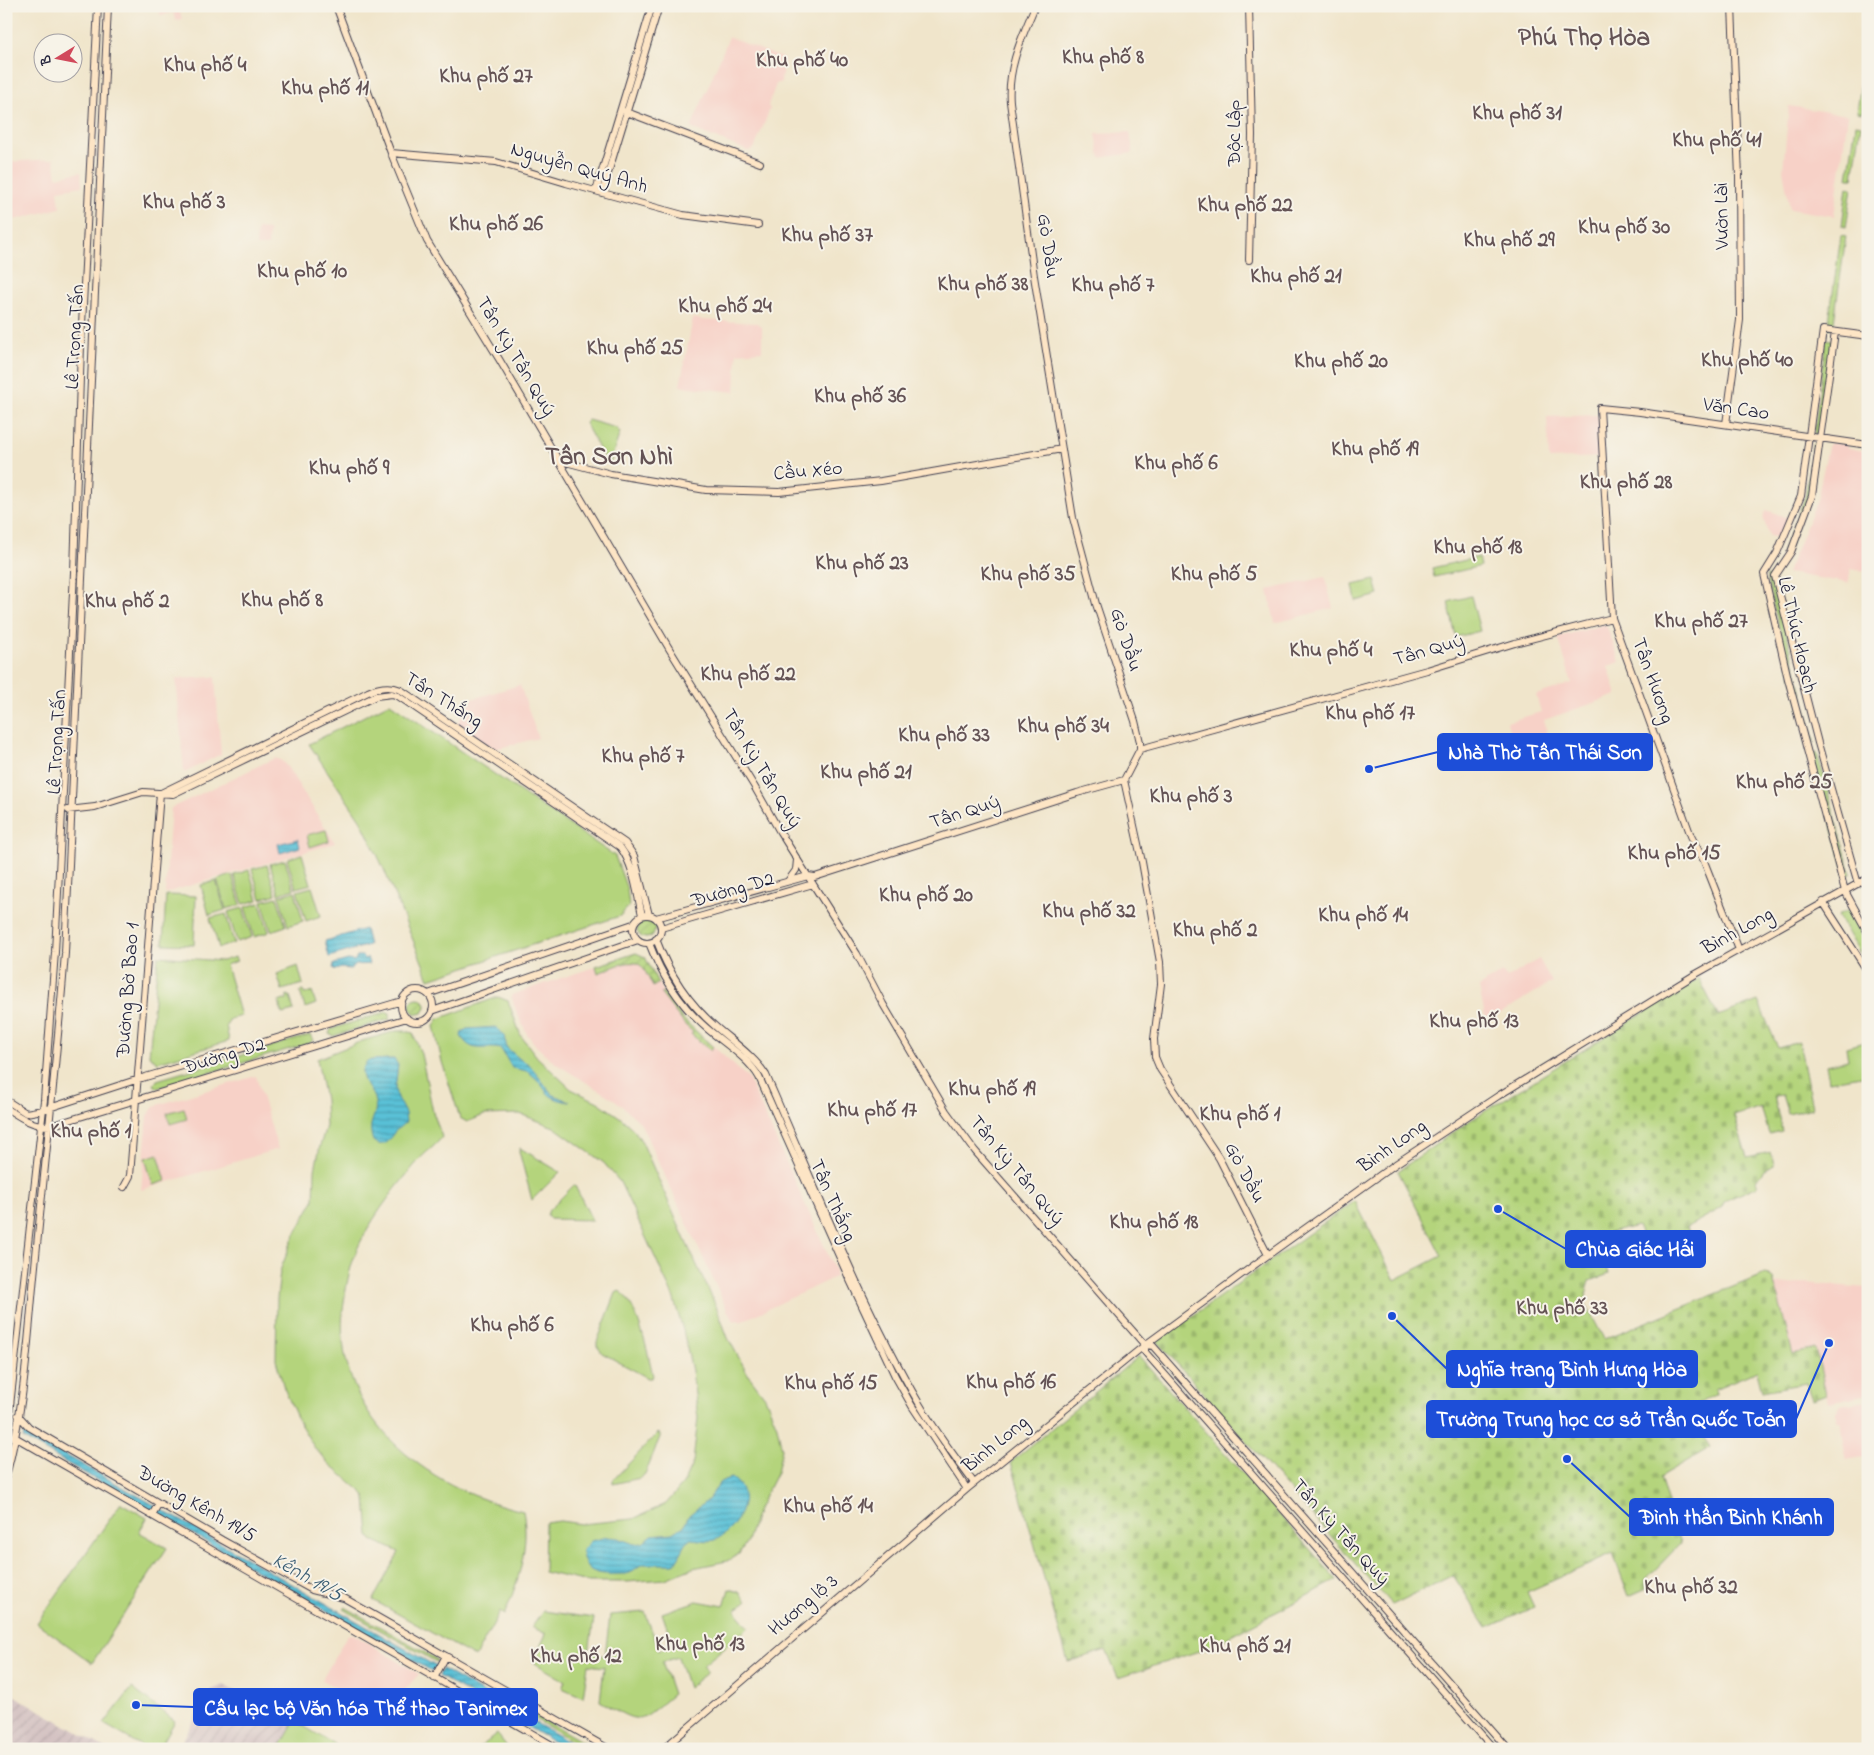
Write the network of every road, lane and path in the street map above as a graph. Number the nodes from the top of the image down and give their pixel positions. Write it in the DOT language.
graph roads {
  1 [pos="98,6"];
  2 [pos="108,6"];
  3 [pos="336,6"];
  4 [pos="652,6"];
  5 [pos="659,6"];
  6 [pos="1035,6"];
  7 [pos="1249,6"];
  8 [pos="1732,6"];
  9 [pos="624,111"];
  10 [pos="391,153"];
  11 [pos="760,163"];
  12 [pos="599,192"];
  13 [pos="758,225"];
  14 [pos="1250,260"];
  15 [pos="1836,332"];
  16 [pos="1868,336"];
  17 [pos="1600,408"];
  18 [pos="1726,424"];
  19 [pos="1809,437"];
  20 [pos="1820,438"];
  21 [pos="1868,445"];
  22 [pos="1062,449"];
  23 [pos="558,460"];
  24 [pos="1612,618"];
  25 [pos="1140,749"];
  26 [pos="1124,780"];
  27 [pos="160,794"];
  28 [pos="71,809"];
  29 [pos="62,810"];
  30 [pos="798,860"];
  31 [pos="1868,878"];
  32 [pos="812,879"];
  33 [pos="787,882"];
  34 [pos="1858,884"];
  35 [pos="801,888"];
  36 [pos="1845,891"];
  37 [pos="821,896"];
  38 [pos="1823,902"];
  39 [pos="646,915"];
  40 [pos="656,918"];
  41 [pos="633,924"];
  42 [pos="661,928"];
  43 [pos="1868,933"];
  44 [pos="656,939"];
  45 [pos="638,940"];
  46 [pos="649,943"];
  47 [pos="1739,950"];
  48 [pos="1868,972"];
  49 [pos="428,994"];
  50 [pos="402,1000"];
  51 [pos="432,1011"];
  52 [pos="407,1018"];
  53 [pos="138,1080"];
  54 [pos="6,1100"];
  55 [pos="137,1100"];
  56 [pos="52,1107"];
  57 [pos="6,1108"];
  58 [pos="43,1110"];
  59 [pos="41,1126"];
  60 [pos="50,1126"];
  61 [pos="124,1187"];
  62 [pos="1268,1254"];
  63 [pos="26,1265"];
  64 [pos="35,1266"];
  65 [pos="850,1275"];
  66 [pos="867,1310"];
  67 [pos="1145,1346"];
  68 [pos="11,1406"];
  69 [pos="19,1415"];
  70 [pos="8,1434"];
  71 [pos="16,1438"];
  72 [pos="6,1442"];
  73 [pos="6,1476"];
  74 [pos="974,1483"];
  75 [pos="967,1489"];
  76 [pos="156,1509"];
  77 [pos="446,1656"];
  78 [pos="436,1673"];
  79 [pos="559,1749"];
  80 [pos="609,1749"];
  81 [pos="663,1749"];
  82 [pos="1494,1749"];
  83 [pos="1508,1749"];
  1 -- 29 [label="street, Lê Trọng Tấn"];
  2 -- 28 [label="street, Lê Trọng Tấn"];
  3 -- 10 [label="street, Tân Kỳ Tân Quý"];
  4 -- 9 [label="street"];
  5 -- 9 [label="street"];
  6 -- 22 [label="street, Gò Dầu"];
  7 -- 14 [label="street, Độc Lập"];
  8 -- 18 [label="street, Vườn Lài"];
  9 -- 11 [label="street"];
  9 -- 12 [label="street"];
  10 -- 12 [label="street, Nguyễn Quý Anh"];
  10 -- 23 [label="street, Tân Kỳ Tân Quý"];
  12 -- 13 [label="street, Nguyễn Quý Anh"];
  15 -- 16 [label="street"];
  15 -- 19 [label="street, Lê Thúc Hoạch"];
  15 -- 20 [label="street, Lê Thúc Hoạch"];
  17 -- 18 [label="street, Văn Cao"];
  17 -- 24 [label="street, Tân Hương"];
  18 -- 19 [label="street, Văn Cao"];
  19 -- 20 [label="street, Văn Cao"];
  19 -- 36 [label="street, Lê Thúc Hoạch"];
  20 -- 21 [label="street, Văn Cao"];
  20 -- 34 [label="street, Lê Thúc Hoạch"];
  22 -- 23 [label="street, Cầu Xéo"];
  22 -- 25 [label="street, Gò Dầu"];
  23 -- 30 [label="street, Tân Kỳ Tân Quý"];
  24 -- 25 [label="street, Tân Quý"];
  24 -- 47 [label="street, Tân Hương"];
  25 -- 26 [label="street"];
  26 -- 32 [label="street, Tân Quý"];
  26 -- 62 [label="street, Gò Dầu"];
  27 -- 28 [label="street, Tân Thắng"];
  27 -- 39 [label="street, Tân Thắng"];
  27 -- 53 [label="street, Đường Bờ Bao 1"];
  28 -- 29 [label="street, Tân Thắng"];
  28 -- 56 [label="street, Lê Trọng Tấn"];
  29 -- 58 [label="street, Lê Trọng Tấn"];
  30 -- 32 [label="street, Tân Kỳ Tân Quý"];
  30 -- 33 [label="street"];
  31 -- 34 [label="street, Bình Long"];
  32 -- 33 [label="street, Đường D2"];
  32 -- 35 [label="street, Đường D2"];
  32 -- 37 [label="street, Tân Kỳ Tân Quý"];
  33 -- 40 [label="street, Đường D2"];
  34 -- 36 [label="street, Bình Long"];
  35 -- 37 [label="street"];
  35 -- 42 [label="street, Đường D2"];
  36 -- 38 [label="street, Bình Long"];
  36 -- 43 [label="street, Lê Thúc Hoạch"];
  37 -- 67 [label="street, Tân Kỳ Tân Quý"];
  38 -- 47 [label="street, Bình Long"];
  38 -- 48 [label="street"];
  39 -- 40 [label="street"];
  39 -- 41 [label="street"];
  40 -- 42 [label="street"];
  41 -- 45 [label="street"];
  41 -- 49 [label="street"];
  42 -- 44 [label="street"];
  44 -- 46 [label="street"];
  44 -- 65 [label="street, Tân Thắng"];
  45 -- 46 [label="street"];
  45 -- 51 [label="street"];
  46 -- 65 [label="street, Tân Thắng"];
  47 -- 62 [label="street, Bình Long"];
  49 -- 50 [label="street"];
  49 -- 51 [label="street"];
  50 -- 52 [label="street"];
  50 -- 53 [label="street, Đường D2"];
  51 -- 52 [label="street"];
  52 -- 55 [label="street, Đường D2"];
  53 -- 55 [label="street, Đường Bờ Bao 1"];
  53 -- 56 [label="street, Đường D2"];
  54 -- 58 [label="street"];
  55 -- 60 [label="street, Đường D2"];
  55 -- 61 [label="street, Đường Bờ Bao 1"];
  56 -- 58 [label="street, Đường D2"];
  56 -- 60 [label="street, Lê Trọng Tấn"];
  57 -- 59 [label="street"];
  58 -- 59 [label="street, Lê Trọng Tấn"];
  58 -- 60 [label="street"];
  59 -- 60 [label="street, Đường D2"];
  59 -- 63 [label="street, Lê Trọng Tấn"];
  60 -- 64 [label="street, Lê Trọng Tấn"];
  62 -- 67 [label="street, Bình Long"];
  63 -- 64 [label="street"];
  63 -- 68 [label="street, Lê Trọng Tấn"];
  64 -- 69 [label="street, Lê Trọng Tấn"];
  65 -- 66 [label="street, Tân Thắng"];
  66 -- 74 [label="street, Tân Thắng"];
  66 -- 75 [label="street, Tân Thắng"];
  67 -- 74 [label="street, Bình Long"];
  67 -- 82 [label="street, Tân Kỳ Tân Quý"];
  67 -- 83 [label="street, Tân Kỳ Tân Quý"];
  68 -- 69 [label="street, Đường Kênh 19/5"];
  68 -- 70 [label="street, Lê Trọng Tấn"];
  69 -- 71 [label="street, Lê Trọng Tấn"];
  69 -- 76 [label="street, Đường Kênh 19/5"];
  70 -- 71 [label="street, Đường Kênh 19/5"];
  70 -- 72 [label="street, Lê Trọng Tấn"];
  71 -- 73 [label="street, Lê Trọng Tấn"];
  71 -- 76 [label="street, Đường Kênh 19/5"];
  74 -- 75 [label="street, Bình Long"];
  75 -- 81 [label="street, Hương lộ 3"];
  76 -- 77 [label="street, Đường Kênh 19/5"];
  76 -- 78 [label="street, Đường Kênh 19/5"];
  77 -- 78 [label="street"];
  77 -- 80 [label="street, Đường Kênh 19/5"];
  78 -- 79 [label="street, Đường Kênh 19/5"];
}
